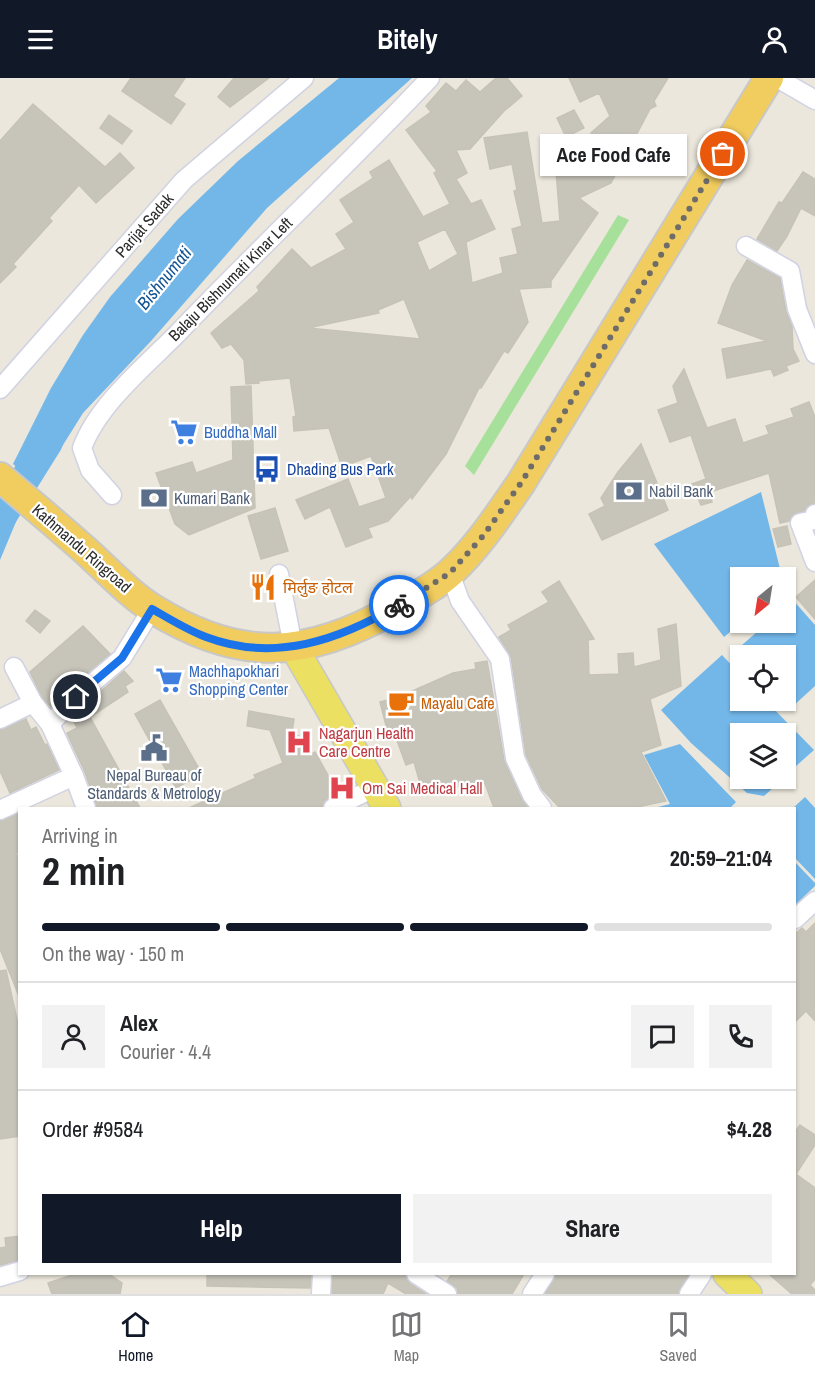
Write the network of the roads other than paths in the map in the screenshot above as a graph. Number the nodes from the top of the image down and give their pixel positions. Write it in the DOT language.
graph roads {
  1 [pos="304,78"];
  2 [pos="430,78"];
  3 [pos="769,78"];
  4 [pos="777,78"];
  5 [pos="815,100"];
  6 [pos="746,246"];
  7 [pos="815,354"];
  8 [pos="0,389"];
  9 [pos="0,477"];
  10 [pos="112,495"];
  11 [pos="815,514"];
  12 [pos="815,562"];
  13 [pos="450,573"];
  14 [pos="279,574"];
  15 [pos="152,609"];
  16 [pos="293,646"];
  17 [pos="14,667"];
  18 [pos="33,703"];
  19 [pos="0,719"];
  20 [pos="50,724"];
  21 [pos="74,776"];
  22 [pos="380,798"];
  23 [pos="86,807"];
  24 [pos="338,807"];
  25 [pos="541,807"];
  26 [pos="0,810"];
  27 [pos="815,901"];
  28 [pos="796,918"];
  29 [pos="18,1272"];
  30 [pos="322,1275"];
  31 [pos="418,1275"];
  32 [pos="543,1275"];
  33 [pos="701,1275"];
  34 [pos="728,1275"];
  35 [pos="0,1277"];
  36 [pos="321,1294"];
  37 [pos="447,1294"];
  38 [pos="532,1294"];
  39 [pos="689,1294"];
  40 [pos="748,1294"];
  1 -- 8 [label="street, Parijat Sadak"];
  2 -- 10 [label="street, Balaju Bishnumati Kinar Left"];
  3 -- 13 [label="highway, Kathmandu Ringroad"];
  4 -- 5 [label="street"];
  6 -- 7 [label="street"];
  9 -- 15 [label="highway, Kathmandu Ringroad"];
  11 -- 12 [label="street"];
  13 -- 16 [label="highway, Kathmandu Ringroad"];
  13 -- 25 [label="street"];
  14 -- 16 [label="street"];
  15 -- 16 [label="highway, Kathmandu Ringroad"];
  15 -- 20 [label="street"];
  16 -- 22 [label="main road"];
  17 -- 18 [label="street"];
  18 -- 19 [label="street"];
  18 -- 20 [label="street"];
  20 -- 21 [label="street"];
  21 -- 23 [label="street"];
  21 -- 26 [label="street"];
  22 -- 24 [label="street"];
  27 -- 28 [label="street"];
  29 -- 35 [label="street"];
  30 -- 36 [label="street"];
  31 -- 37 [label="street"];
  32 -- 38 [label="street"];
  33 -- 39 [label="street"];
  34 -- 40 [label="main road"];
}
